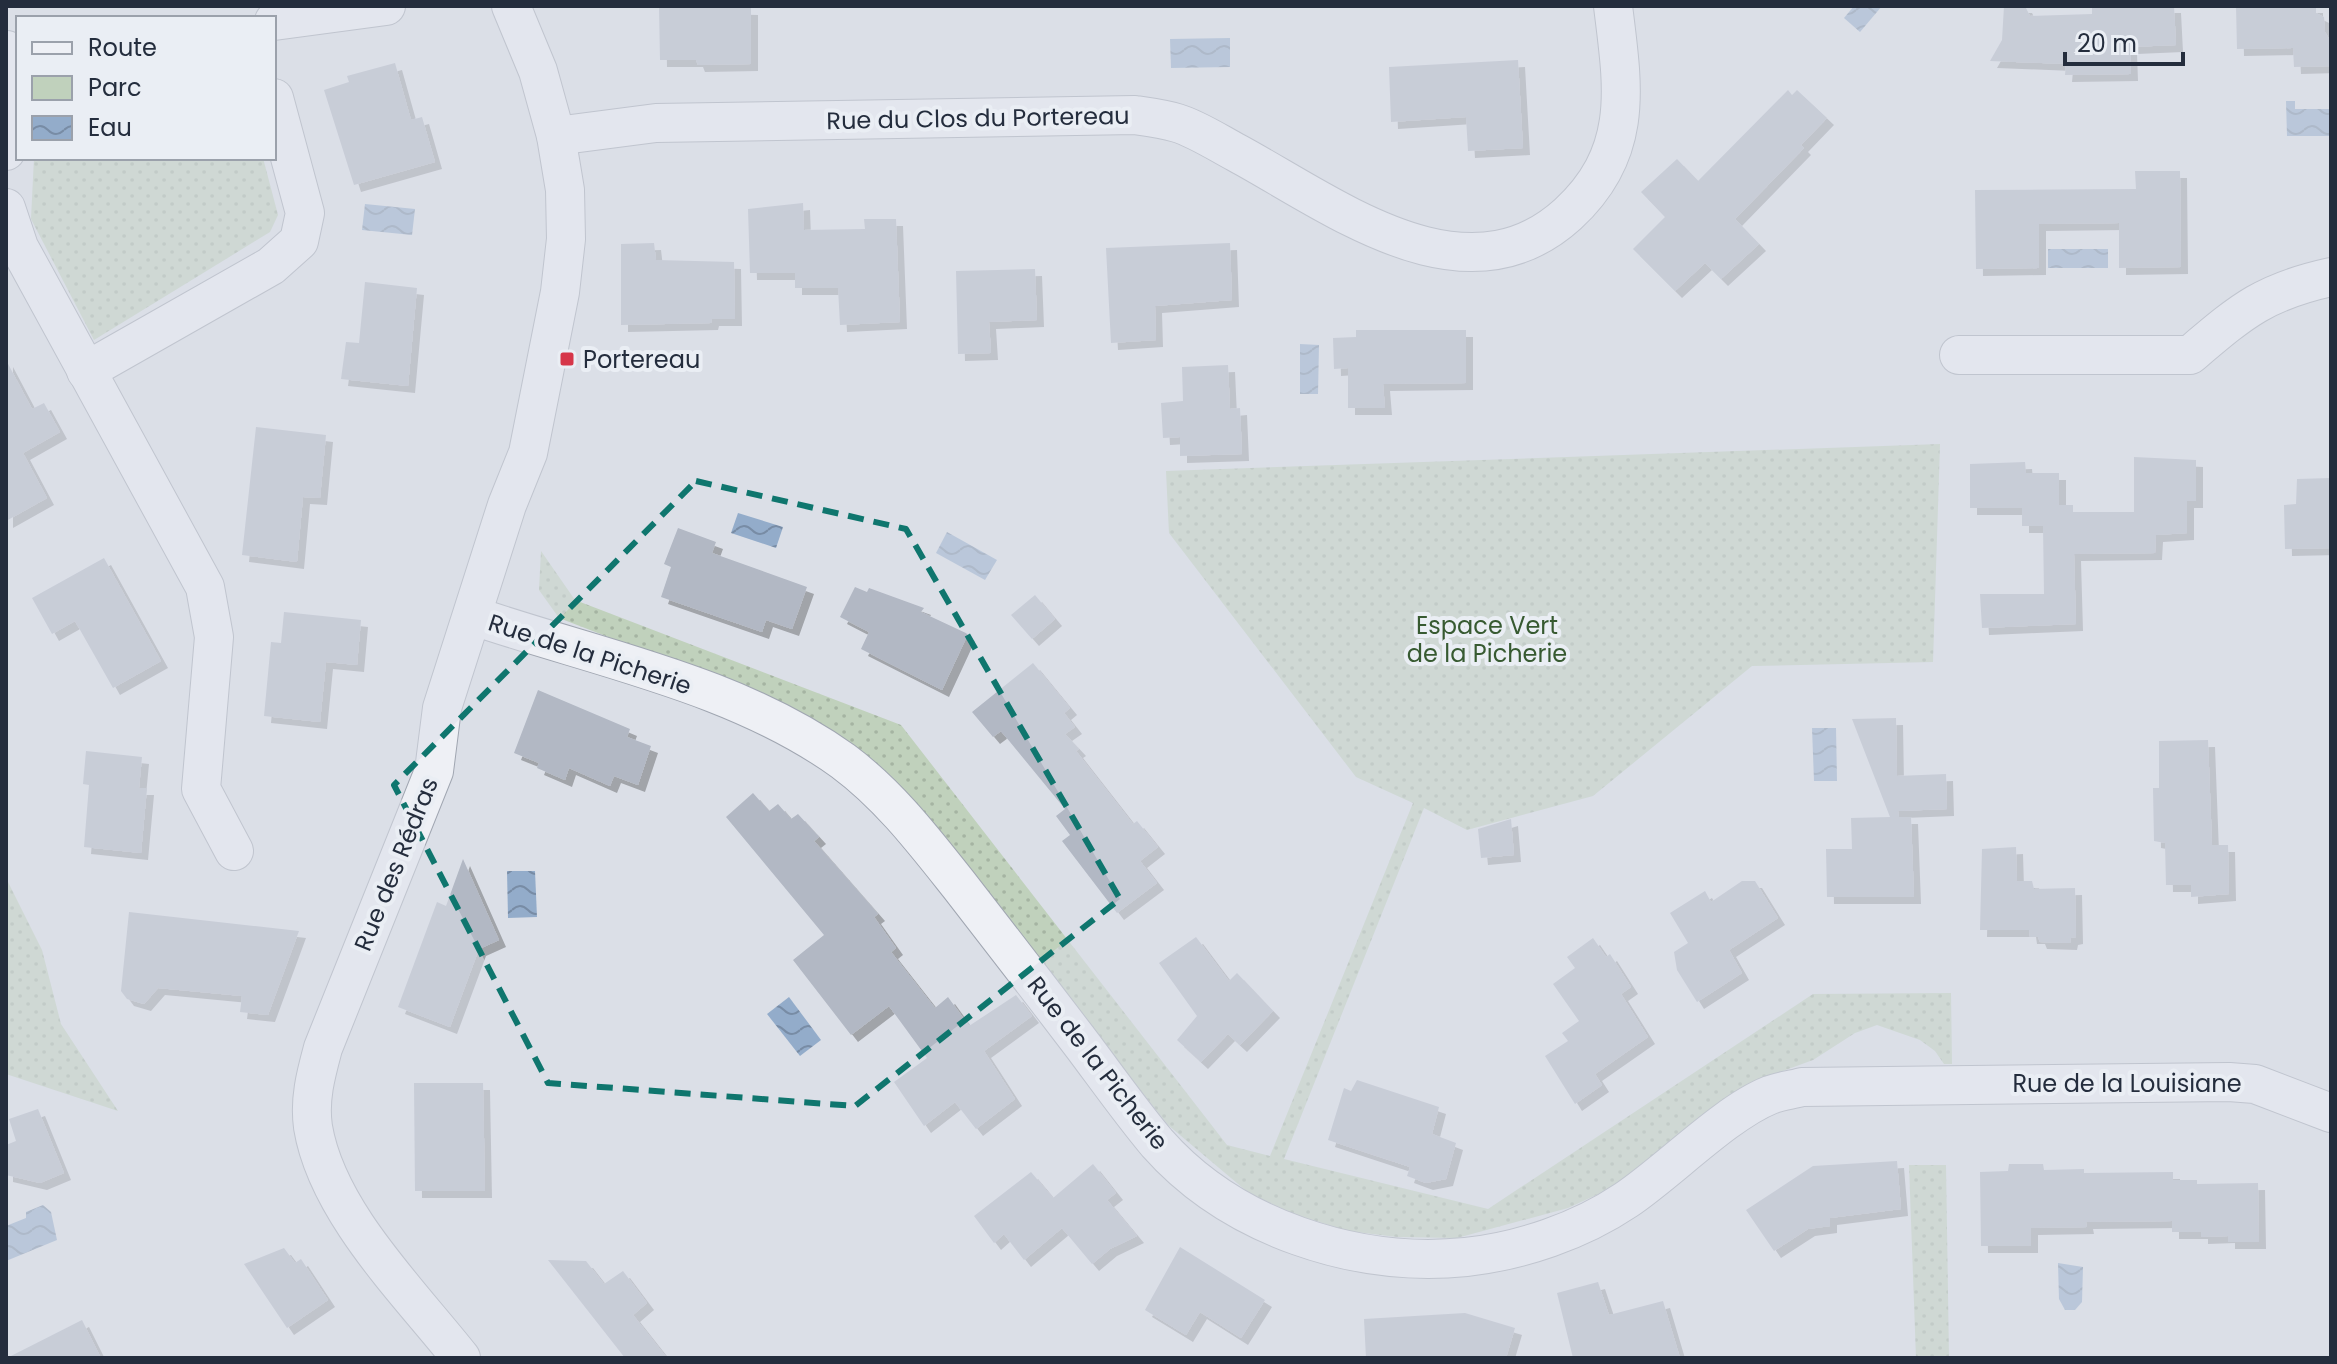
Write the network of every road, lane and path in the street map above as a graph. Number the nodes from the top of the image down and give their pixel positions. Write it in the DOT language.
graph roads {
  1 [pos="386,6"];
  2 [pos="511,6"];
  3 [pos="1613,6"];
  4 [pos="276,21"];
  5 [pos="10,50"];
  6 [pos="276,105"];
  7 [pos="556,136"];
  8 [pos="6,151"];
  9 [pos="6,208"];
  10 [pos="2331,277"];
  11 [pos="1959,355"];
  12 [pos="86,371"];
  13 [pos="474,616"];
  14 [pos="234,851"];
  15 [pos="1966,1083"];
  16 [pos="2331,1113"];
  17 [pos="461,1358"];
  1 -- 4 [label="street"];
  2 -- 7 [label="street, Rue des Rédras"];
  3 -- 7 [label="street, Rue du Clos du Portereau"];
  5 -- 8 [label="street"];
  6 -- 12 [label="street"];
  7 -- 13 [label="street, Rue des Rédras"];
  9 -- 12 [label="street"];
  10 -- 11 [label="street"];
  12 -- 14 [label="street"];
  13 -- 15 [label="street, Rue de la Picherie"];
  13 -- 17 [label="street, Rue des Rédras"];
  15 -- 16 [label="street, Rue de la Louisiane"];
}
